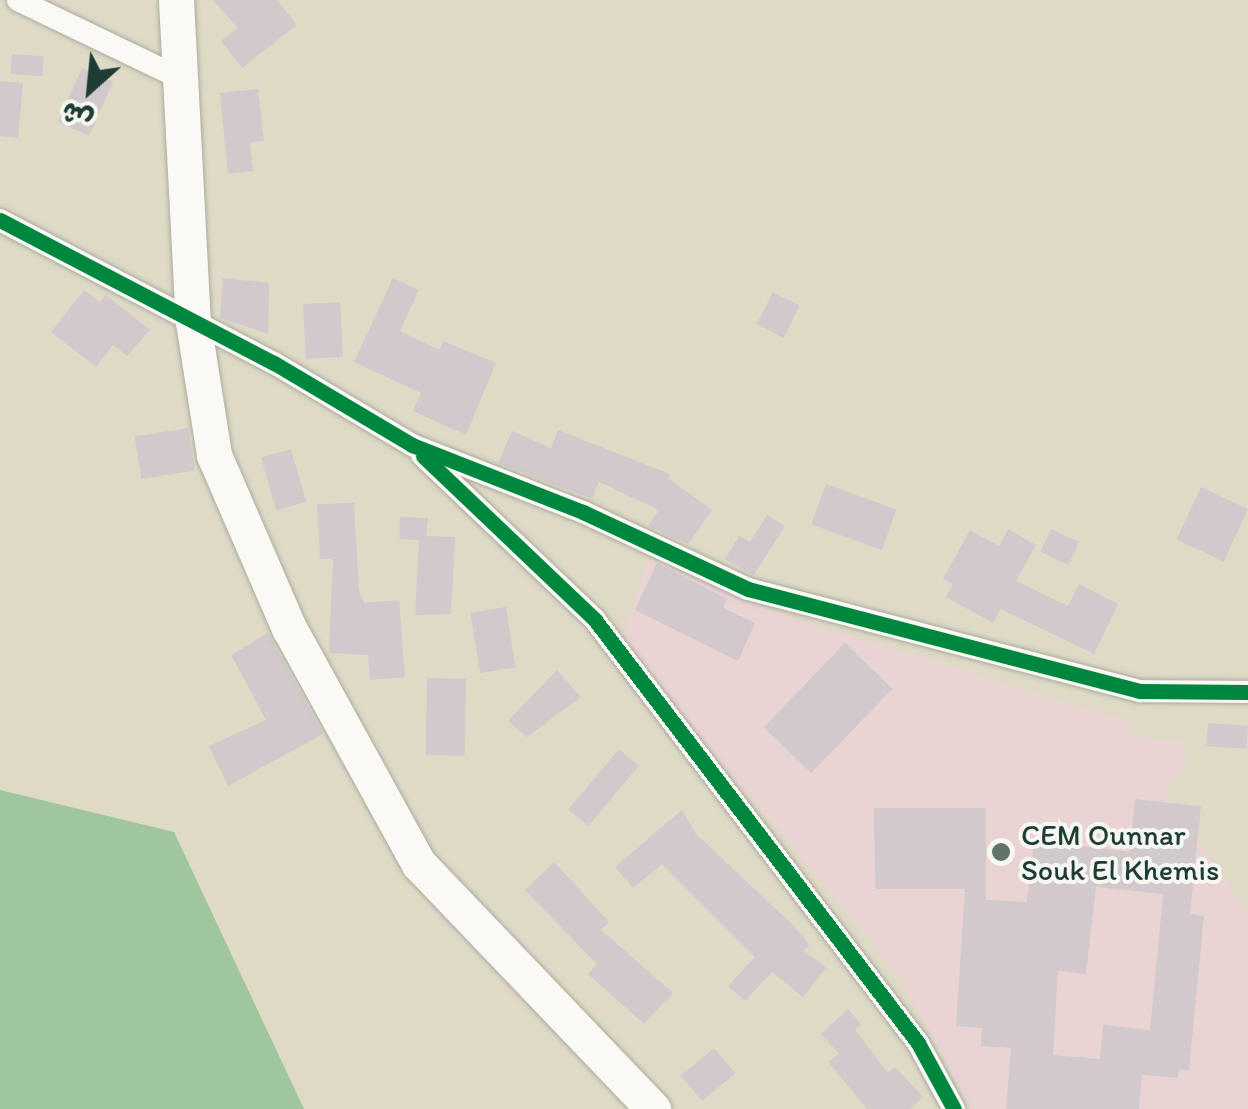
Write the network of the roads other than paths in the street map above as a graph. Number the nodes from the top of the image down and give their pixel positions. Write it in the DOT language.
graph roads {
  1 [pos="18,0"];
  2 [pos="176,0"];
  3 [pos="180,78"];
  4 [pos="0,220"];
  5 [pos="193,322"];
  6 [pos="412,445"];
  7 [pos="1248,692"];
  8 [pos="652,1109"];
  9 [pos="954,1109"];
  1 -- 3 [label="street"];
  2 -- 3 [label="main road"];
  3 -- 5 [label="main road"];
  4 -- 5 [label="street"];
  5 -- 6 [label="street"];
  5 -- 8 [label="main road"];
  6 -- 7 [label="street"];
  6 -- 9 [label="street"];
}
